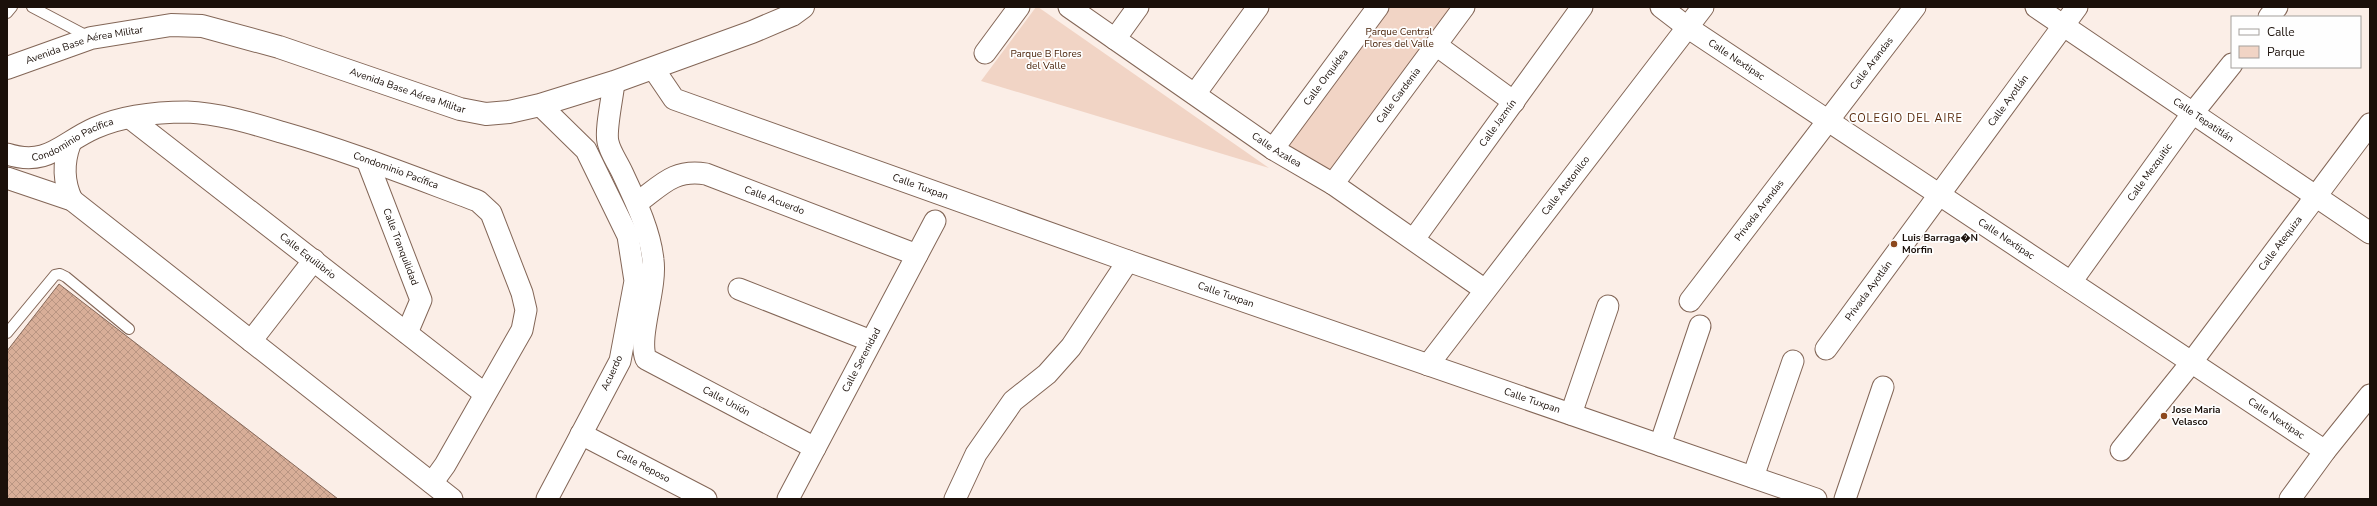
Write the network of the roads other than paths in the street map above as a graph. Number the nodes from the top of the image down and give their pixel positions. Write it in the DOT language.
graph roads {
  1 [pos="12,7"];
  2 [pos="32,7"];
  3 [pos="803,7"];
  4 [pos="1019,7"];
  5 [pos="1069,7"];
  6 [pos="1138,7"];
  7 [pos="1258,7"];
  8 [pos="1378,7"];
  9 [pos="1464,7"];
  10 [pos="1582,7"];
  11 [pos="1661,7"];
  12 [pos="1703,7"];
  13 [pos="1915,7"];
  14 [pos="2036,7"];
  15 [pos="2078,7"];
  16 [pos="2277,7"];
  17 [pos="7,13"];
  18 [pos="2270,16"];
  19 [pos="2063,26"];
  20 [pos="1687,27"];
  21 [pos="91,38"];
  22 [pos="1115,39"];
  23 [pos="1436,45"];
  24 [pos="985,53"];
  25 [pos="2231,65"];
  26 [pos="7,68"];
  27 [pos="654,68"];
  28 [pos="614,82"];
  29 [pos="1195,94"];
  30 [pos="1514,102"];
  31 [pos="540,105"];
  32 [pos="2192,114"];
  33 [pos="130,118"];
  34 [pos="1828,120"];
  35 [pos="2370,124"];
  36 [pos="608,142"];
  37 [pos="70,144"];
  38 [pos="1274,149"];
  39 [pos="586,150"];
  40 [pos="7,154"];
  41 [pos="367,160"];
  42 [pos="598,173"];
  43 [pos="623,174"];
  44 [pos="7,178"];
  45 [pos="1332,184"];
  46 [pos="1938,194"];
  47 [pos="2316,198"];
  48 [pos="72,200"];
  49 [pos="637,203"];
  50 [pos="935,221"];
  51 [pos="2370,234"];
  52 [pos="1414,239"];
  53 [pos="917,255"];
  54 [pos="314,260"];
  55 [pos="1128,261"];
  56 [pos="2071,282"];
  57 [pos="738,288"];
  58 [pos="1485,290"];
  59 [pos="1690,301"];
  60 [pos="1608,306"];
  61 [pos="1700,326"];
  62 [pos="129,329"];
  63 [pos="7,333"];
  64 [pos="407,333"];
  65 [pos="251,341"];
  66 [pos="871,341"];
  67 [pos="1826,349"];
  68 [pos="633,350"];
  69 [pos="1793,361"];
  70 [pos="2191,363"];
  71 [pos="1428,365"];
  72 [pos="1884,387"];
  73 [pos="485,394"];
  74 [pos="2370,395"];
  75 [pos="1571,414"];
  76 [pos="581,434"];
  77 [pos="1660,445"];
  78 [pos="815,448"];
  79 [pos="2121,450"];
  80 [pos="2325,451"];
  81 [pos="1753,477"];
  82 [pos="432,483"];
  83 [pos="452,499"];
  84 [pos="547,499"];
  85 [pos="706,499"];
  86 [pos="788,499"];
  87 [pos="955,499"];
  88 [pos="1816,499"];
  89 [pos="1845,499"];
  90 [pos="2290,499"];
  1 -- 17 [label="lane"];
  2 -- 21 [label="lane"];
  3 -- 27 [label="main road, Avenida Base Aérea Militar"];
  4 -- 24 [label="street"];
  5 -- 22 [label="street, Calle Azalea"];
  6 -- 22 [label="street"];
  7 -- 29 [label="street"];
  8 -- 38 [label="street, Calle Orquídea"];
  9 -- 23 [label="street, Calle Gardenia"];
  10 -- 30 [label="street, Calle Jazmín"];
  11 -- 20 [label="street, Calle Nextipac"];
  12 -- 20 [label="street, Calle Atotonilco"];
  13 -- 34 [label="street, Calle Arandas"];
  14 -- 19 [label="street, Calle Tepatitlán"];
  15 -- 19 [label="street, Calle Ayotlán"];
  16 -- 18 [label="street"];
  19 -- 32 [label="street, Calle Tepatitlán"];
  19 -- 46 [label="street, Calle Ayotlán"];
  20 -- 34 [label="street, Calle Nextipac"];
  20 -- 58 [label="street, Calle Atotonilco"];
  21 -- 26 [label="main road, Avenida Base Aérea Militar"];
  21 -- 31 [label="main road, Avenida Base Aérea Militar"];
  22 -- 29 [label="street, Calle Azalea"];
  23 -- 30 [label="street"];
  23 -- 45 [label="street, Calle Gardenia"];
  25 -- 32 [label="street, Calle Mezquitic"];
  27 -- 28 [label="main road, Avenida Base Aérea Militar"];
  27 -- 55 [label="street, Calle Tuxpan"];
  28 -- 31 [label="main road, Avenida Base Aérea Militar"];
  28 -- 36 [label="street"];
  29 -- 38 [label="street, Calle Azalea"];
  30 -- 52 [label="street, Calle Jazmín"];
  31 -- 39 [label="street, Acuerdo"];
  32 -- 47 [label="street, Calle Tepatitlán"];
  32 -- 56 [label="street, Calle Mezquitic"];
  33 -- 37 [label="street, Condominio Pacífica"];
  33 -- 41 [label="street, Condominio Pacífica"];
  33 -- 54 [label="street, Calle Equilibrio"];
  34 -- 46 [label="street, Calle Nextipac"];
  34 -- 59 [label="street, Privada Arandas"];
  35 -- 47 [label="street, Calle Atequiza"];
  36 -- 39 [label="street"];
  36 -- 43 [label="street, Acuerdo"];
  37 -- 40 [label="street, Condominio Pacífica"];
  37 -- 48 [label="street"];
  38 -- 45 [label="street, Calle Azalea"];
  39 -- 42 [label="street, Acuerdo"];
  41 -- 64 [label="street, Calle Tranquilidad"];
  41 -- 73 [label="street, Condominio Pacífica"];
  42 -- 43 [label="street"];
  42 -- 68 [label="street, Acuerdo"];
  43 -- 49 [label="street, Acuerdo"];
  44 -- 48 [label="street"];
  45 -- 52 [label="street, Calle Azalea"];
  46 -- 56 [label="street, Calle Nextipac"];
  46 -- 67 [label="street, Privada Ayotlán"];
  47 -- 51 [label="street, Calle Tepatitlán"];
  47 -- 70 [label="street, Calle Atequiza"];
  48 -- 65 [label="street"];
  49 -- 53 [label="street, Calle Acuerdo"];
  49 -- 68 [label="street, Acuerdo"];
  50 -- 53 [label="street, Calle Serenidad"];
  52 -- 58 [label="street, Calle Azalea"];
  53 -- 66 [label="street, Calle Serenidad"];
  54 -- 64 [label="street, Calle Equilibrio"];
  54 -- 65 [label="street"];
  55 -- 71 [label="street, Calle Tuxpan"];
  55 -- 87 [label="street"];
  56 -- 70 [label="street, Calle Nextipac"];
  57 -- 66 [label="street"];
  58 -- 71 [label="street, Calle Atotonilco"];
  60 -- 75 [label="street"];
  61 -- 77 [label="street"];
  62 -- 63 [label="lane"];
  64 -- 73 [label="street, Calle Equilibrio"];
  65 -- 82 [label="street"];
  66 -- 78 [label="street, Calle Serenidad"];
  68 -- 76 [label="street, Acuerdo"];
  68 -- 78 [label="street, Calle Unión"];
  69 -- 81 [label="street"];
  70 -- 79 [label="street, Calle Atequiza"];
  70 -- 80 [label="street, Calle Nextipac"];
  71 -- 75 [label="street, Calle Tuxpan"];
  72 -- 89 [label="street"];
  73 -- 82 [label="street, Condominio Pacífica"];
  74 -- 80 [label="street"];
  75 -- 77 [label="street, Calle Tuxpan"];
  76 -- 84 [label="street, Acuerdo"];
  76 -- 85 [label="street, Calle Reposo"];
  77 -- 81 [label="street, Calle Tuxpan"];
  78 -- 86 [label="street, Calle Serenidad"];
  80 -- 90 [label="street"];
  81 -- 88 [label="street, Calle Tuxpan"];
  82 -- 83 [label="street"];
}
